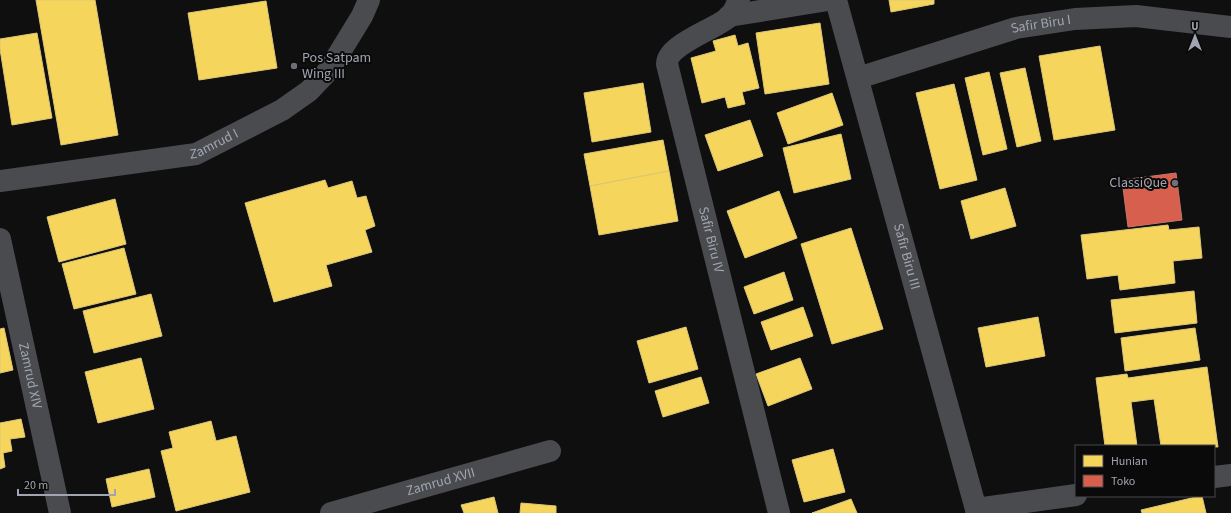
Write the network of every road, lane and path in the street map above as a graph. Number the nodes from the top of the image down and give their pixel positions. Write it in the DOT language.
graph roads {
  1 [pos="369,0"];
  2 [pos="828,0"];
  3 [pos="836,0"];
  4 [pos="734,8"];
  5 [pos="1231,27"];
  6 [pos="858,78"];
  7 [pos="0,181"];
  8 [pos="0,239"];
  9 [pos="550,451"];
  10 [pos="1231,475"];
  11 [pos="1215,476"];
  12 [pos="1075,495"];
  13 [pos="976,511"];
  14 [pos="60,513"];
  15 [pos="331,513"];
  16 [pos="779,513"];
  1 -- 7 [label="street, Zamrud I"];
  2 -- 4 [label="street"];
  3 -- 6 [label="street, Safir Biru III"];
  4 -- 16 [label="street, Safir Biru IV"];
  5 -- 6 [label="street, Safir Biru I"];
  6 -- 13 [label="street, Safir Biru III"];
  8 -- 14 [label="street, Zamrud XIV"];
  9 -- 15 [label="street, Zamrud XVII"];
  10 -- 11 [label="street"];
  12 -- 13 [label="street"];
}
